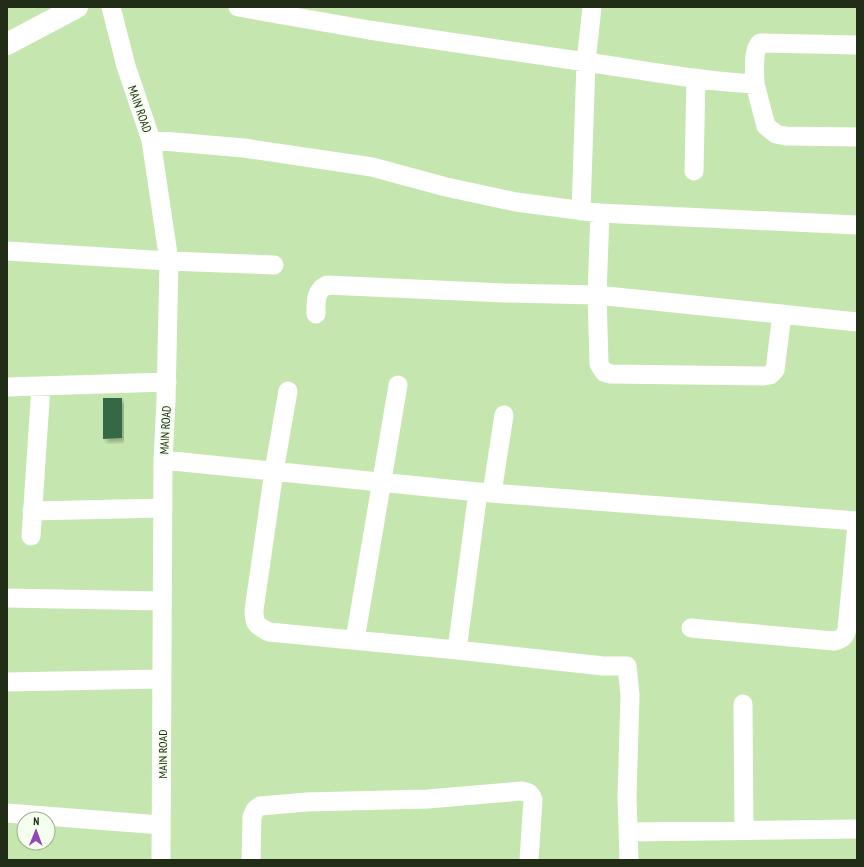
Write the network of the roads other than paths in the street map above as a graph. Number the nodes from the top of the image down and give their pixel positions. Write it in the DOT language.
graph roads {
  1 [pos="77,7"];
  2 [pos="111,7"];
  3 [pos="238,7"];
  4 [pos="592,7"];
  5 [pos="7,44"];
  6 [pos="857,45"];
  7 [pos="586,62"];
  8 [pos="696,78"];
  9 [pos="755,84"];
  10 [pos="857,137"];
  11 [pos="151,140"];
  12 [pos="694,171"];
  13 [pos="581,211"];
  14 [pos="600,213"];
  15 [pos="857,225"];
  16 [pos="7,251"];
  17 [pos="169,261"];
  18 [pos="274,265"];
  19 [pos="597,295"];
  20 [pos="316,314"];
  21 [pos="782,314"];
  22 [pos="857,322"];
  23 [pos="167,382"];
  24 [pos="398,385"];
  25 [pos="41,386"];
  26 [pos="7,387"];
  27 [pos="288,391"];
  28 [pos="504,415"];
  29 [pos="163,460"];
  30 [pos="274,471"];
  31 [pos="382,482"];
  32 [pos="485,493"];
  33 [pos="163,508"];
  34 [pos="32,511"];
  35 [pos="857,521"];
  36 [pos="857,525"];
  37 [pos="31,536"];
  38 [pos="7,598"];
  39 [pos="162,601"];
  40 [pos="691,628"];
  41 [pos="354,640"];
  42 [pos="457,650"];
  43 [pos="162,679"];
  44 [pos="7,682"];
  45 [pos="743,704"];
  46 [pos="7,813"];
  47 [pos="161,825"];
  48 [pos="857,829"];
  49 [pos="744,830"];
  50 [pos="628,832"];
  51 [pos="161,860"];
  52 [pos="251,860"];
  53 [pos="530,860"];
  54 [pos="629,860"];
  1 -- 5 [label="street"];
  2 -- 11 [label="street, MAIN ROAD"];
  3 -- 7 [label="street"];
  4 -- 7 [label="street"];
  6 -- 9 [label="street"];
  7 -- 8 [label="street"];
  7 -- 13 [label="street"];
  8 -- 9 [label="street"];
  8 -- 12 [label="street"];
  9 -- 10 [label="street"];
  11 -- 13 [label="street"];
  11 -- 17 [label="street, MAIN ROAD"];
  13 -- 14 [label="street"];
  14 -- 15 [label="street"];
  14 -- 19 [label="street"];
  16 -- 17 [label="street"];
  17 -- 18 [label="street"];
  17 -- 23 [label="street, MAIN ROAD"];
  19 -- 20 [label="street"];
  19 -- 21 [label="street"];
  19 -- 21 [label="street"];
  21 -- 22 [label="street"];
  23 -- 25 [label="street"];
  23 -- 29 [label="street, MAIN ROAD"];
  24 -- 31 [label="street"];
  25 -- 26 [label="street"];
  25 -- 34 [label="street"];
  27 -- 30 [label="street"];
  28 -- 32 [label="street"];
  29 -- 30 [label="street"];
  29 -- 33 [label="street, MAIN ROAD"];
  30 -- 31 [label="street"];
  30 -- 41 [label="street"];
  31 -- 32 [label="street"];
  31 -- 41 [label="street"];
  32 -- 35 [label="street"];
  32 -- 42 [label="street"];
  33 -- 34 [label="street"];
  33 -- 39 [label="street, MAIN ROAD"];
  34 -- 37 [label="street"];
  36 -- 40 [label="street"];
  38 -- 39 [label="street"];
  39 -- 43 [label="street, MAIN ROAD"];
  41 -- 42 [label="street"];
  42 -- 50 [label="street"];
  43 -- 44 [label="street"];
  43 -- 47 [label="street, MAIN ROAD"];
  45 -- 49 [label="street"];
  46 -- 47 [label="street"];
  47 -- 51 [label="street, MAIN ROAD"];
  48 -- 49 [label="street"];
  49 -- 50 [label="street"];
  50 -- 54 [label="street"];
  52 -- 53 [label="street"];
}
